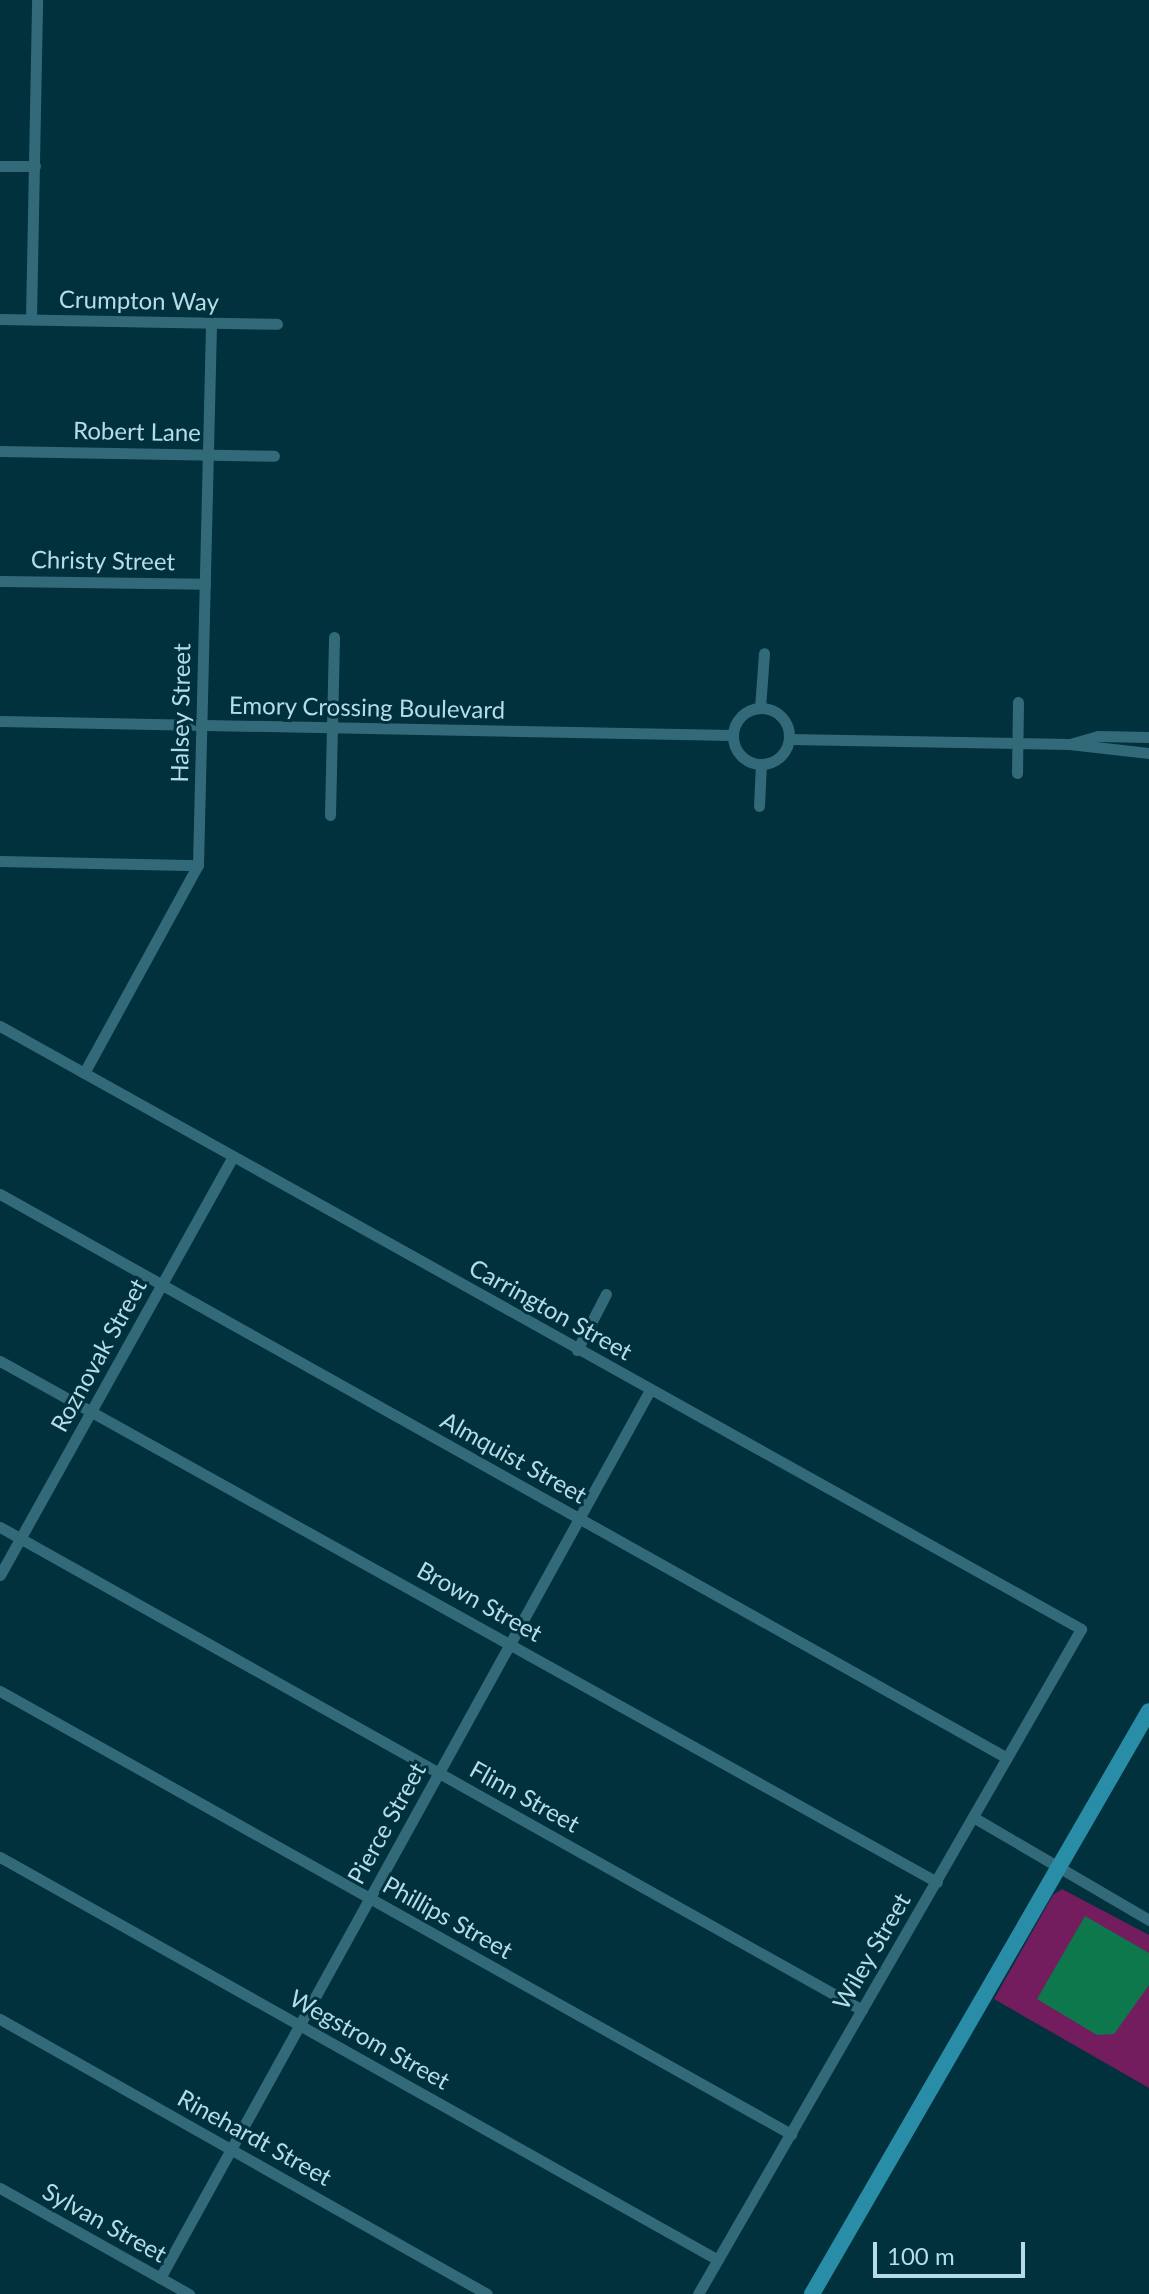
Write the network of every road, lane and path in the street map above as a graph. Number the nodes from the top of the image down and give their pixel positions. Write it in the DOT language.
graph roads {
  1 [pos="37,0"];
  2 [pos="0,166"];
  3 [pos="35,166"];
  4 [pos="0,319"];
  5 [pos="31,319"];
  6 [pos="211,324"];
  7 [pos="277,324"];
  8 [pos="0,451"];
  9 [pos="208,455"];
  10 [pos="274,456"];
  11 [pos="0,581"];
  12 [pos="205,584"];
  13 [pos="334,637"];
  14 [pos="764,653"];
  15 [pos="1018,702"];
  16 [pos="760,708"];
  17 [pos="0,721"];
  18 [pos="201,726"];
  19 [pos="332,728"];
  20 [pos="732,735"];
  21 [pos="1149,737"];
  22 [pos="789,739"];
  23 [pos="1017,743"];
  24 [pos="1069,744"];
  25 [pos="1149,753"];
  26 [pos="761,764"];
  27 [pos="1017,773"];
  28 [pos="759,806"];
  29 [pos="330,815"];
  30 [pos="0,861"];
  31 [pos="198,865"];
  32 [pos="0,1026"];
  33 [pos="84,1073"];
  34 [pos="233,1156"];
  35 [pos="0,1194"];
  36 [pos="163,1285"];
  37 [pos="606,1294"];
  38 [pos="577,1350"];
  39 [pos="0,1361"];
  40 [pos="650,1390"];
  41 [pos="92,1412"];
  42 [pos="579,1518"];
  43 [pos="0,1527"];
  44 [pos="21,1538"];
  45 [pos="0,1575"];
  46 [pos="1081,1629"];
  47 [pos="510,1642"];
  48 [pos="0,1691"];
  49 [pos="1149,1711"];
  50 [pos="1007,1758"];
  51 [pos="439,1773"];
  52 [pos="973,1817"];
  53 [pos="0,1857"];
  54 [pos="1056,1866"];
  55 [pos="937,1882"];
  56 [pos="369,1899"];
  57 [pos="1149,1918"];
  58 [pos="862,2010"];
  59 [pos="0,2019"];
  60 [pos="300,2024"];
  61 [pos="791,2134"];
  62 [pos="230,2148"];
  63 [pos="0,2188"];
  64 [pos="718,2260"];
  65 [pos="160,2278"];
  66 [pos="189,2294"];
  67 [pos="487,2294"];
  68 [pos="698,2294"];
  69 [pos="812,2294"];
  1 -- 3 [label="street"];
  2 -- 3 [label="street"];
  3 -- 5 [label="street"];
  4 -- 5 [label="street, Crumpton Way"];
  5 -- 6 [label="street, Crumpton Way"];
  6 -- 7 [label="street, Crumpton Way"];
  6 -- 9 [label="street, Halsey Street"];
  8 -- 9 [label="street, Robert Lane"];
  9 -- 10 [label="street, Robert Lane"];
  9 -- 12 [label="street, Halsey Street"];
  11 -- 12 [label="street, Christy Street"];
  12 -- 18 [label="street, Halsey Street"];
  13 -- 19 [label="street"];
  14 -- 16 [label="street"];
  15 -- 23 [label="street"];
  16 -- 20 [label="street"];
  16 -- 22 [label="street"];
  17 -- 18 [label="street, Emory Crossing Boulevard"];
  18 -- 19 [label="street, Emory Crossing Boulevard"];
  18 -- 31 [label="street, Halsey Street"];
  19 -- 20 [label="street, Emory Crossing Boulevard"];
  19 -- 29 [label="street"];
  20 -- 26 [label="street"];
  21 -- 24 [label="street"];
  22 -- 23 [label="street"];
  22 -- 26 [label="street"];
  23 -- 24 [label="street"];
  23 -- 27 [label="street"];
  24 -- 25 [label="street"];
  26 -- 28 [label="street"];
  30 -- 31 [label="street"];
  31 -- 33 [label="street, Halsey Street"];
  32 -- 33 [label="street, Carrington Street"];
  33 -- 34 [label="street, Carrington Street"];
  34 -- 36 [label="street, Roznovak Street"];
  34 -- 38 [label="street, Carrington Street"];
  35 -- 36 [label="street, Almquist Street"];
  36 -- 41 [label="street, Roznovak Street"];
  36 -- 42 [label="street, Almquist Street"];
  37 -- 38 [label="street"];
  38 -- 40 [label="street, Carrington Street"];
  39 -- 41 [label="street, Brown Street"];
  40 -- 42 [label="street, Pierce Street"];
  40 -- 46 [label="street, Carrington Street"];
  41 -- 44 [label="street, Roznovak Street"];
  41 -- 47 [label="street, Brown Street"];
  42 -- 47 [label="street, Pierce Street"];
  42 -- 50 [label="street, Almquist Street"];
  43 -- 44 [label="street, Flinn Street"];
  44 -- 45 [label="street, Roznovak Street"];
  44 -- 51 [label="street, Flinn Street"];
  46 -- 50 [label="street, Wiley Street"];
  47 -- 51 [label="street, Pierce Street"];
  47 -- 55 [label="street, Brown Street"];
  48 -- 56 [label="street, Phillips Street"];
  49 -- 54 [label="main road"];
  50 -- 52 [label="street, Wiley Street"];
  51 -- 56 [label="street, Pierce Street"];
  51 -- 58 [label="street, Flinn Street"];
  52 -- 54 [label="street"];
  52 -- 55 [label="street, Wiley Street"];
  53 -- 60 [label="street, Wegstrom Street"];
  54 -- 57 [label="street"];
  54 -- 69 [label="main road"];
  55 -- 58 [label="street, Wiley Street"];
  56 -- 60 [label="street, Pierce Street"];
  56 -- 61 [label="street, Phillips Street"];
  58 -- 61 [label="street, Wiley Street"];
  59 -- 62 [label="street, Rinehardt Street"];
  60 -- 62 [label="street, Pierce Street"];
  60 -- 64 [label="street, Wegstrom Street"];
  61 -- 64 [label="street, Wiley Street"];
  62 -- 65 [label="street, Pierce Street"];
  62 -- 67 [label="street, Rinehardt Street"];
  63 -- 65 [label="street, Sylvan Street"];
  64 -- 68 [label="street, Wiley Street"];
  65 -- 66 [label="street, Sylvan Street"];
}
